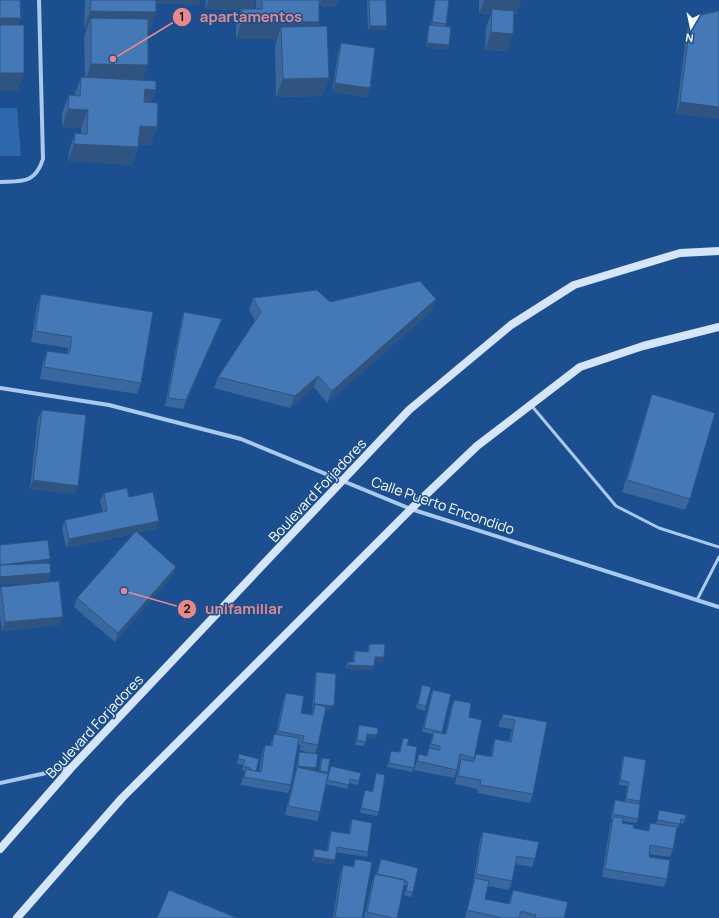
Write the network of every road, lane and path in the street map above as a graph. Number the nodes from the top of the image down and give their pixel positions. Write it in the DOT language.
graph roads {
  1 [pos="39,0"];
  2 [pos="0,182"];
  3 [pos="719,251"];
  4 [pos="719,327"];
  5 [pos="0,388"];
  6 [pos="530,405"];
  7 [pos="343,481"];
  8 [pos="412,509"];
  9 [pos="719,547"];
  10 [pos="719,557"];
  11 [pos="697,600"];
  12 [pos="718,607"];
  13 [pos="72,768"];
  14 [pos="0,783"];
  15 [pos="0,849"];
  16 [pos="17,918"];
  1 -- 2 [label="street"];
  3 -- 7 [label="main road, Boulevard Forjadores"];
  4 -- 6 [label="main road"];
  5 -- 7 [label="street, Calle Puerto Encondido"];
  6 -- 8 [label="main road"];
  6 -- 9 [label="lane"];
  7 -- 8 [label="street, Calle Puerto Encondido"];
  7 -- 13 [label="main road, Boulevard Forjadores"];
  8 -- 11 [label="street, Calle Puerto Encondido"];
  8 -- 16 [label="main road"];
  10 -- 11 [label="lane"];
  11 -- 12 [label="street, Calle Puerto Encondido"];
  13 -- 14 [label="street"];
  13 -- 15 [label="main road, Boulevard Forjadores"];
}
